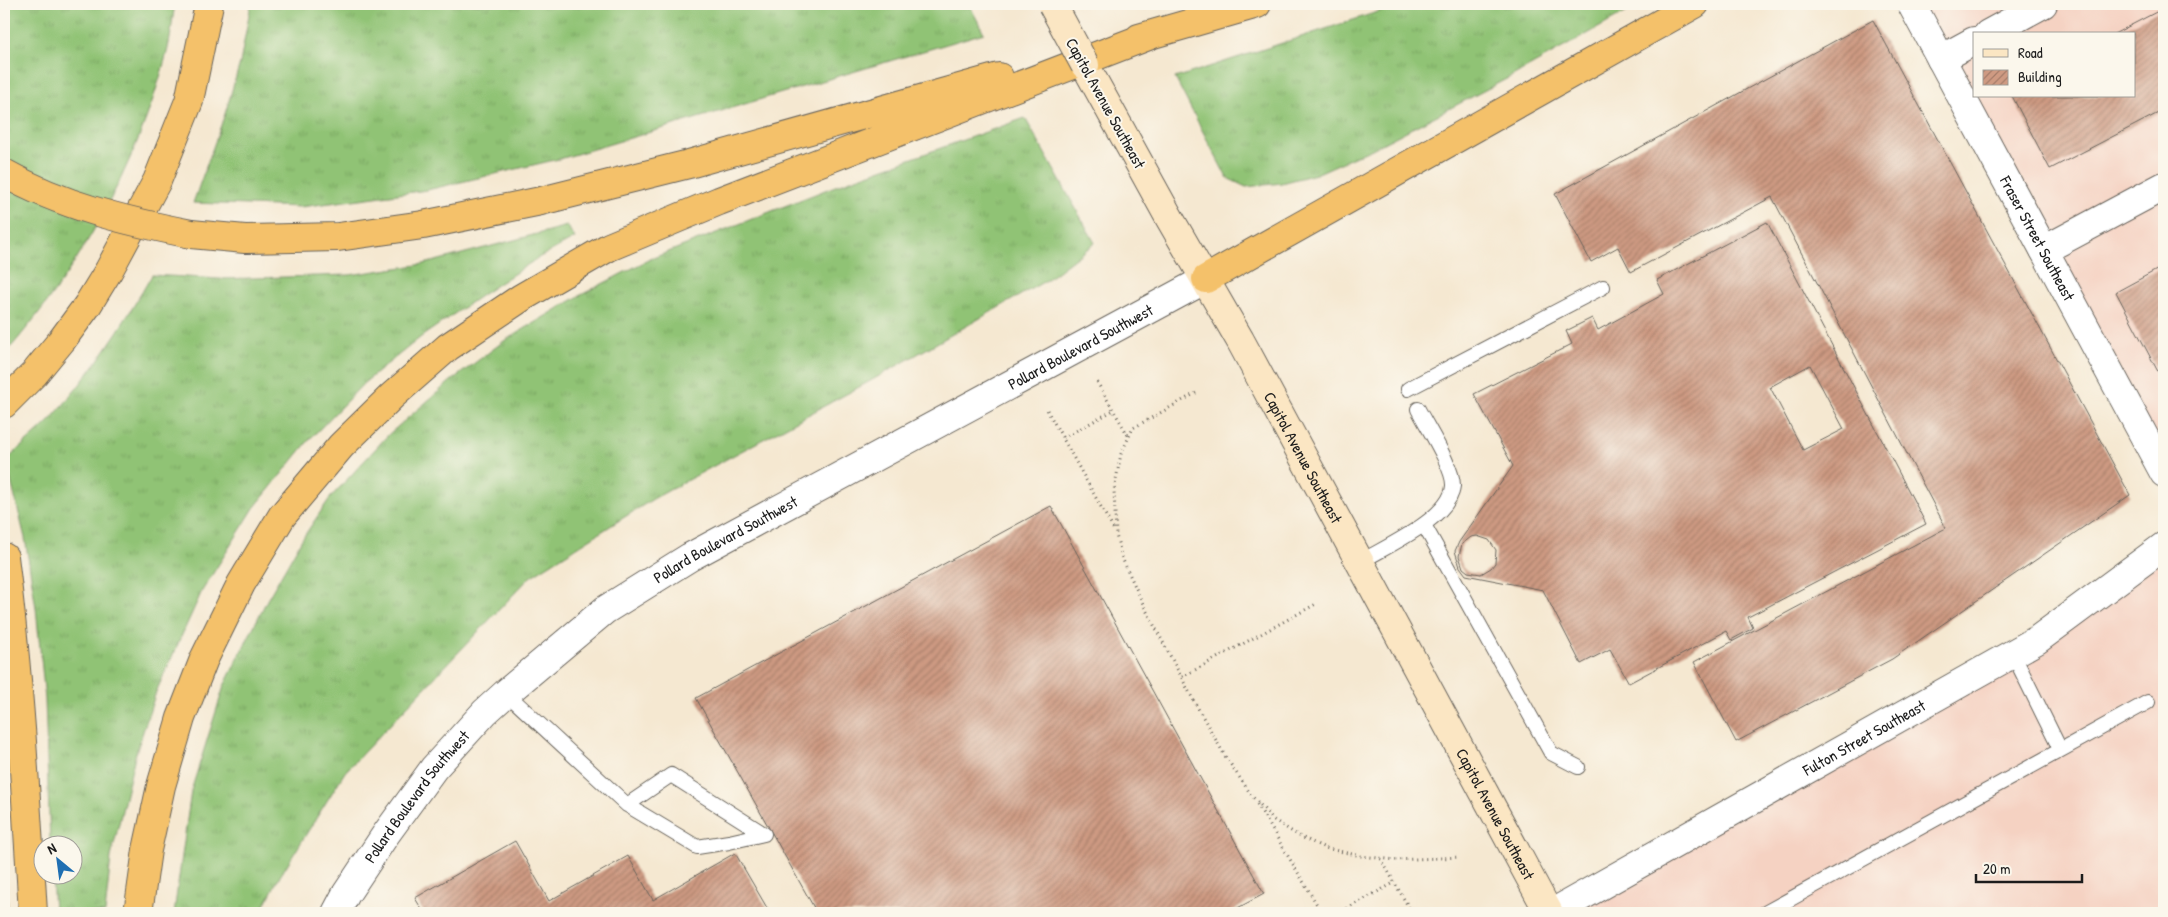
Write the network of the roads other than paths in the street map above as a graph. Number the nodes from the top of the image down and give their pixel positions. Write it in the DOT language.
graph roads {
  1 [pos="209,4"];
  2 [pos="1052,4"];
  3 [pos="1257,4"];
  4 [pos="1695,4"];
  5 [pos="2043,4"];
  6 [pos="1912,5"];
  7 [pos="1992,32"];
  8 [pos="1156,34"];
  9 [pos="1973,42"];
  10 [pos="1941,59"];
  11 [pos="4,173"];
  12 [pos="2164,186"];
  13 [pos="2044,250"];
  14 [pos="1206,279"];
  15 [pos="1603,287"];
  16 [pos="1408,389"];
  17 [pos="4,404"];
  18 [pos="1418,409"];
  19 [pos="2164,473"];
  20 [pos="1424,525"];
  21 [pos="2164,546"];
  22 [pos="4,557"];
  23 [pos="1360,562"];
  24 [pos="2013,654"];
  25 [pos="506,693"];
  26 [pos="2148,702"];
  27 [pos="2060,749"];
  28 [pos="1578,767"];
  29 [pos="627,805"];
  30 [pos="33,913"];
  31 [pos="138,913"];
  32 [pos="336,913"];
  33 [pos="1551,913"];
  34 [pos="1765,913"];
  1 -- 17 [label="highway"];
  2 -- 14 [label="main road, Capitol Avenue Southeast, bridge"];
  3 -- 8 [label="highway"];
  4 -- 14 [label="highway"];
  5 -- 7 [label="street"];
  6 -- 10 [label="street, Fraser Street Southeast"];
  8 -- 11 [label="highway, bridge"];
  8 -- 31 [label="highway"];
  9 -- 10 [label="street"];
  10 -- 13 [label="street, Fraser Street Southeast"];
  12 -- 13 [label="street"];
  13 -- 19 [label="street, Fraser Street Southeast"];
  14 -- 23 [label="main road, Capitol Avenue Southeast"];
  14 -- 25 [label="street, Pollard Boulevard Southwest"];
  15 -- 16 [label="lane"];
  18 -- 20 [label="lane"];
  20 -- 23 [label="lane"];
  20 -- 28 [label="lane"];
  21 -- 24 [label="street, Fulton Street Southeast"];
  22 -- 30 [label="highway"];
  23 -- 33 [label="main road, Capitol Avenue Southeast"];
  24 -- 27 [label="lane"];
  24 -- 33 [label="street, Fulton Street Southeast"];
  25 -- 29 [label="lane"];
  25 -- 32 [label="street, Pollard Boulevard Southwest"];
  26 -- 27 [label="lane"];
  27 -- 34 [label="lane"];
  29 -- 29 [label="lane"];
}
